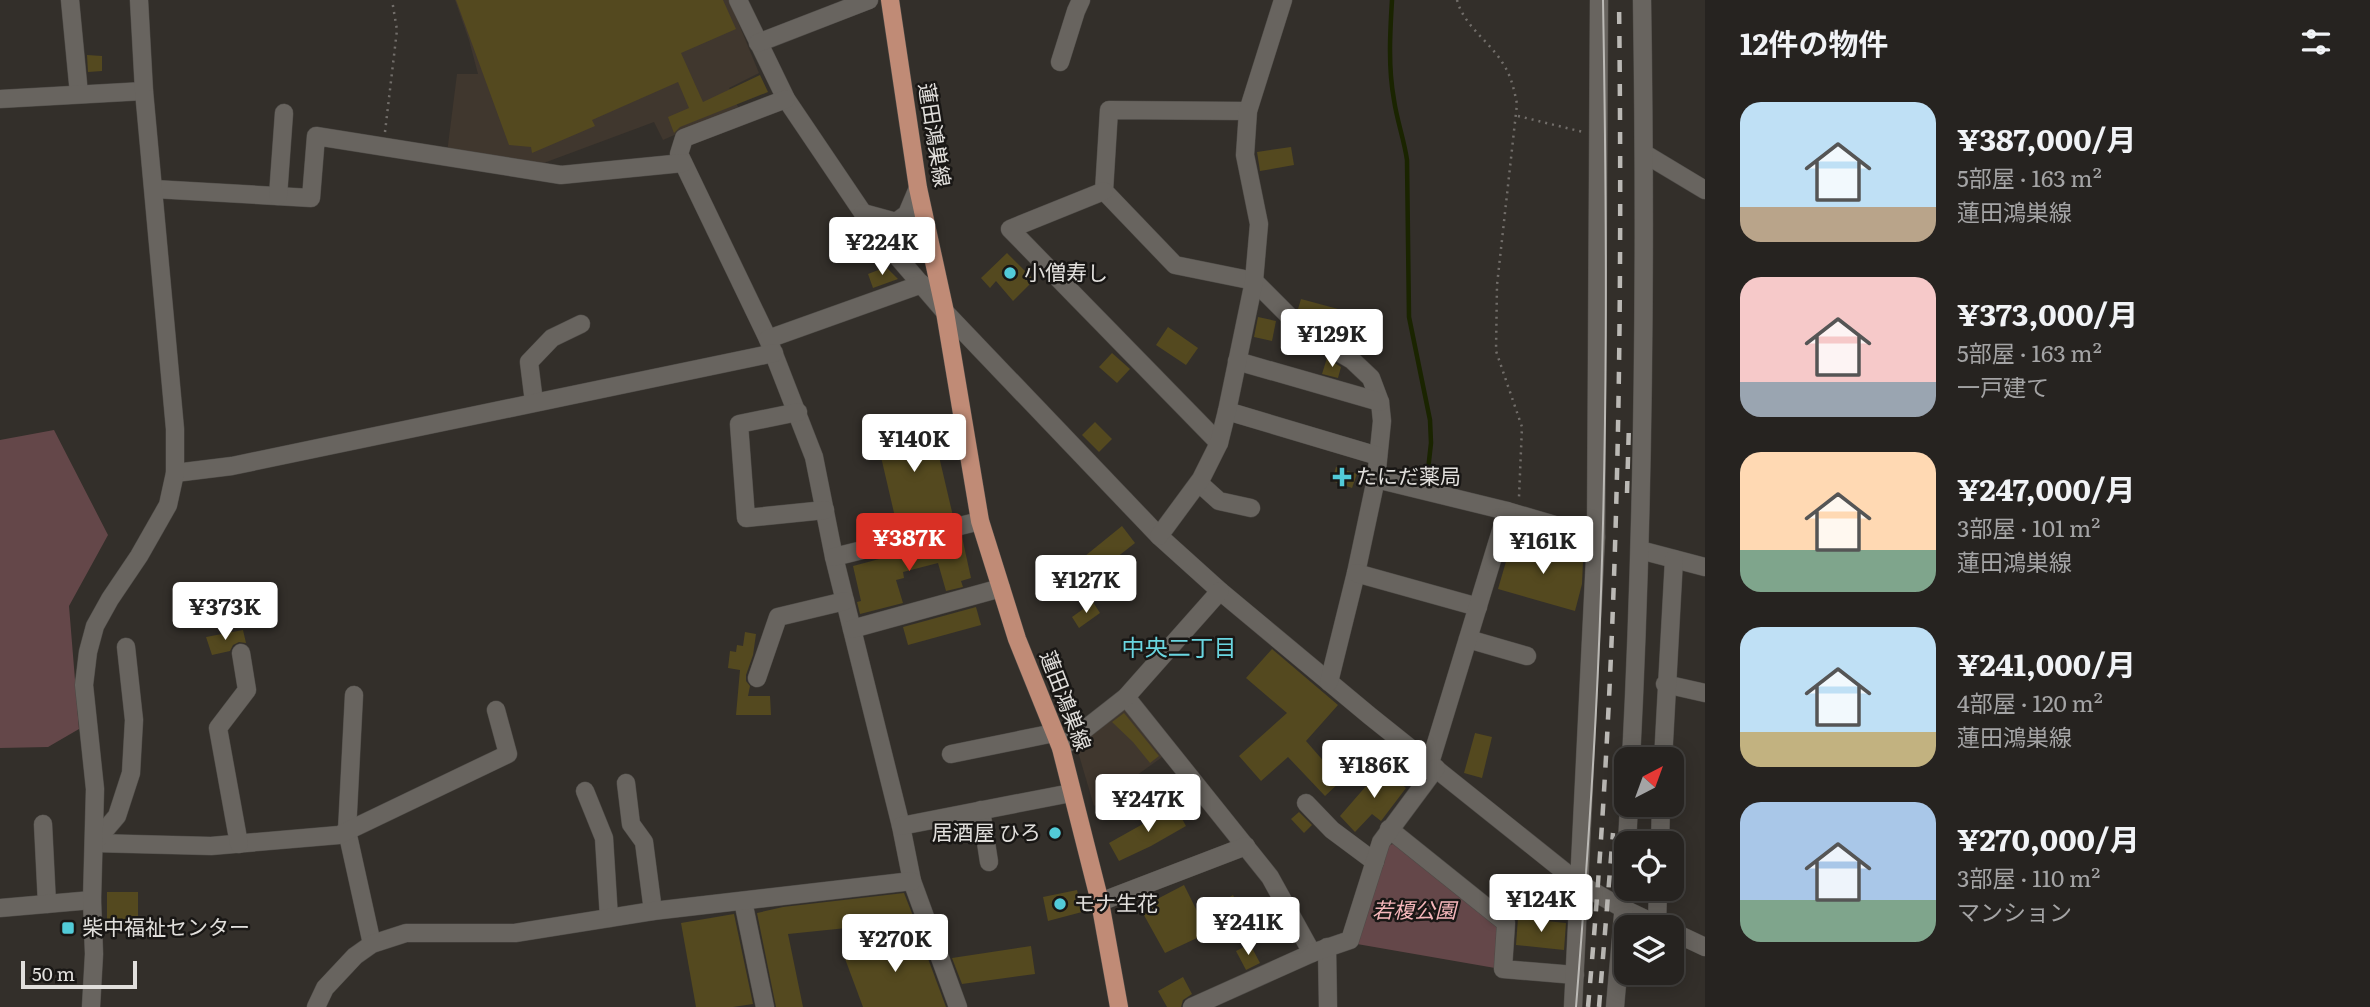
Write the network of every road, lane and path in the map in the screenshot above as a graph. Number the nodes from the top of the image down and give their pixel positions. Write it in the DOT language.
graph roads {
  1 [pos="70,0"];
  2 [pos="139,0"];
  3 [pos="392,0"];
  4 [pos="738,0"];
  5 [pos="869,0"];
  6 [pos="890,0"];
  7 [pos="1081,0"];
  8 [pos="1283,0"];
  9 [pos="1457,0"];
  10 [pos="1599,0"];
  11 [pos="1642,0"];
  12 [pos="758,43"];
  13 [pos="1060,62"];
  14 [pos="144,91"];
  15 [pos="79,93"];
  16 [pos="0,99"];
  17 [pos="786,99"];
  18 [pos="1248,111"];
  19 [pos="284,113"];
  20 [pos="1517,116"];
  21 [pos="1600,136"];
  22 [pos="383,148"];
  23 [pos="1645,154"];
  24 [pos="683,163"];
  25 [pos="918,188"];
  26 [pos="154,189"];
  27 [pos="1104,191"];
  28 [pos="1705,191"];
  29 [pos="278,196"];
  30 [pos="863,213"];
  31 [pos="1254,281"];
  32 [pos="922,284"];
  33 [pos="945,312"];
  34 [pos="581,324"];
  35 [pos="771,346"];
  36 [pos="1237,361"];
  37 [pos="534,402"];
  38 [pos="1380,402"];
  39 [pos="1227,411"];
  40 [pos="798,412"];
  41 [pos="1219,443"];
  42 [pos="1378,456"];
  43 [pos="175,473"];
  44 [pos="1376,479"];
  45 [pos="1199,483"];
  46 [pos="1251,508"];
  47 [pos="825,510"];
  48 [pos="1512,512"];
  49 [pos="980,521"];
  50 [pos="1159,536"];
  51 [pos="1596,537"];
  52 [pos="1640,550"];
  53 [pos="834,557"];
  54 [pos="1674,559"];
  55 [pos="1705,567"];
  56 [pos="1356,573"];
  57 [pos="1001,588"];
  58 [pos="1220,590"];
  59 [pos="845,601"];
  60 [pos="1478,607"];
  61 [pos="852,629"];
  62 [pos="1468,639"];
  63 [pos="126,647"];
  64 [pos="241,653"];
  65 [pos="1527,656"];
  66 [pos="757,678"];
  67 [pos="1329,682"];
  68 [pos="1665,684"];
  69 [pos="1705,693"];
  70 [pos="354,695"];
  71 [pos="1126,697"];
  72 [pos="496,710"];
  73 [pos="1057,741"];
  74 [pos="1632,747"];
  75 [pos="1663,747"];
  76 [pos="951,754"];
  77 [pos="1433,766"];
  78 [pos="626,783"];
  79 [pos="585,791"];
  80 [pos="1071,793"];
  81 [pos="1306,803"];
  82 [pos="981,810"];
  83 [pos="43,824"];
  84 [pos="901,826"];
  85 [pos="1389,829"];
  86 [pos="346,831"];
  87 [pos="94,843"];
  88 [pos="239,844"];
  89 [pos="1246,846"];
  90 [pos="989,862"];
  91 [pos="1375,862"];
  92 [pos="912,881"];
  93 [pos="1580,884"];
  94 [pos="92,900"];
  95 [pos="743,901"];
  96 [pos="1625,901"];
  97 [pos="1100,902"];
  98 [pos="47,904"];
  99 [pos="0,908"];
  100 [pos="1624,909"];
  101 [pos="653,911"];
  102 [pos="1637,915"];
  103 [pos="609,918"];
  104 [pos="1684,937"];
  105 [pos="372,944"];
  106 [pos="1705,947"];
  107 [pos="1320,950"];
  108 [pos="1575,975"];
  109 [pos="91,1007"];
  110 [pos="316,1007"];
  111 [pos="765,1007"];
  112 [pos="958,1007"];
  113 [pos="1119,1007"];
  114 [pos="1192,1007"];
  115 [pos="1328,1007"];
  116 [pos="1573,1007"];
  117 [pos="1615,1007"];
  1 -- 15 [label="street"];
  2 -- 14 [label="street"];
  3 -- 22 [label="path"];
  4 -- 12 [label="street"];
  5 -- 12 [label="street"];
  6 -- 25 [label="main road, 蓮田鴻巣線"];
  7 -- 13 [label="street"];
  8 -- 18 [label="street"];
  9 -- 20 [label="path"];
  10 -- 21 [label="street"];
  11 -- 23 [label="street"];
  12 -- 17 [label="street"];
  14 -- 15 [label="street"];
  14 -- 26 [label="street"];
  15 -- 16 [label="street"];
  17 -- 24 [label="street"];
  17 -- 30 [label="street"];
  18 -- 27 [label="street"];
  18 -- 31 [label="street"];
  19 -- 29 [label="street"];
  20 -- 21 [label="path"];
  20 -- 48 [label="path"];
  21 -- 51 [label="street"];
  22 -- 24 [label="street"];
  22 -- 29 [label="street"];
  23 -- 28 [label="street"];
  23 -- 52 [label="street"];
  24 -- 35 [label="street"];
  25 -- 30 [label="street"];
  25 -- 33 [label="main road, 蓮田鴻巣線"];
  26 -- 29 [label="street"];
  26 -- 43 [label="street"];
  27 -- 31 [label="street"];
  27 -- 41 [label="street"];
  30 -- 32 [label="street"];
  31 -- 36 [label="street"];
  31 -- 38 [label="street"];
  32 -- 33 [label="street"];
  32 -- 35 [label="street"];
  33 -- 49 [label="main road, 蓮田鴻巣線"];
  33 -- 50 [label="street"];
  34 -- 37 [label="street"];
  35 -- 37 [label="street"];
  35 -- 40 [label="street"];
  36 -- 38 [label="street"];
  36 -- 39 [label="street"];
  37 -- 43 [label="street"];
  38 -- 42 [label="street"];
  39 -- 41 [label="street"];
  39 -- 42 [label="street"];
  40 -- 47 [label="street"];
  40 -- 47 [label="street"];
  41 -- 45 [label="street"];
  42 -- 44 [label="street"];
  43 -- 87 [label="street"];
  44 -- 48 [label="street"];
  44 -- 56 [label="street"];
  45 -- 46 [label="street"];
  45 -- 50 [label="street"];
  47 -- 53 [label="street"];
  48 -- 51 [label="street"];
  48 -- 60 [label="street"];
  49 -- 53 [label="street"];
  49 -- 57 [label="main road, 蓮田鴻巣線"];
  50 -- 58 [label="street"];
  51 -- 93 [label="street"];
  52 -- 54 [label="street"];
  52 -- 74 [label="street"];
  53 -- 59 [label="street"];
  54 -- 55 [label="street"];
  54 -- 68 [label="street"];
  56 -- 60 [label="street"];
  56 -- 67 [label="street"];
  57 -- 61 [label="street"];
  57 -- 73 [label="main road, 蓮田鴻巣線"];
  58 -- 67 [label="street"];
  58 -- 71 [label="street"];
  59 -- 61 [label="street"];
  59 -- 66 [label="street"];
  60 -- 62 [label="street"];
  61 -- 84 [label="street"];
  62 -- 65 [label="street"];
  62 -- 77 [label="street"];
  63 -- 87 [label="street"];
  64 -- 88 [label="street"];
  67 -- 77 [label="street"];
  68 -- 69 [label="street"];
  68 -- 75 [label="street"];
  70 -- 86 [label="street"];
  71 -- 73 [label="street"];
  71 -- 89 [label="street"];
  72 -- 86 [label="street"];
  73 -- 76 [label="street"];
  73 -- 80 [label="main road, 蓮田鴻巣線"];
  77 -- 85 [label="street"];
  77 -- 93 [label="street"];
  78 -- 101 [label="street"];
  79 -- 103 [label="street"];
  80 -- 82 [label="street"];
  80 -- 97 [label="main road, 蓮田鴻巣線"];
  81 -- 91 [label="street"];
  82 -- 84 [label="street"];
  82 -- 90 [label="street"];
  83 -- 98 [label="street"];
  84 -- 92 [label="street"];
  85 -- 91 [label="street"];
  85 -- 108 [label="street"];
  86 -- 88 [label="street"];
  86 -- 105 [label="street"];
  87 -- 88 [label="street"];
  87 -- 94 [label="street"];
  89 -- 97 [label="street"];
  89 -- 107 [label="street"];
  91 -- 107 [label="street"];
  92 -- 95 [label="street"];
  92 -- 112 [label="street"];
  93 -- 100 [label="street"];
  93 -- 108 [label="street"];
  94 -- 98 [label="street"];
  94 -- 109 [label="street"];
  95 -- 101 [label="street"];
  95 -- 111 [label="street"];
  96 -- 100 [label="street"];
  97 -- 113 [label="main road, 蓮田鴻巣線"];
  98 -- 99 [label="street"];
  100 -- 102 [label="street"];
  100 -- 117 [label="street"];
  101 -- 103 [label="street"];
  103 -- 105 [label="street"];
  104 -- 106 [label="street"];
  105 -- 110 [label="street"];
  107 -- 114 [label="street"];
  107 -- 115 [label="street"];
  108 -- 116 [label="street"];
}
